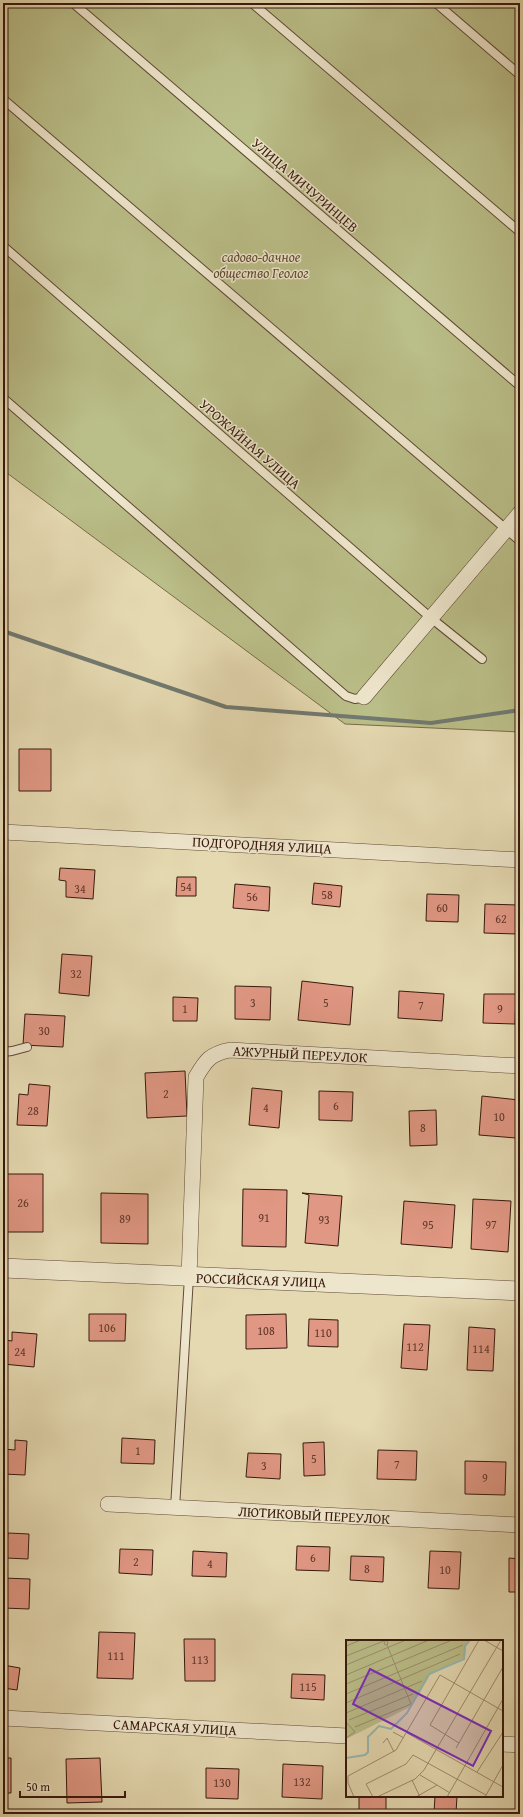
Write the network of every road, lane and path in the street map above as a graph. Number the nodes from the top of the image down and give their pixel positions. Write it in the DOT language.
graph roads {
  1 [pos="73,3"];
  2 [pos="252,3"];
  3 [pos="436,3"];
  4 [pos="520,75"];
  5 [pos="3,99"];
  6 [pos="520,232"];
  7 [pos="3,246"];
  8 [pos="520,386"];
  9 [pos="3,398"];
  10 [pos="520,513"];
  11 [pos="506,530"];
  12 [pos="520,541"];
  13 [pos="431,618"];
  14 [pos="482,658"];
  15 [pos="364,697"];
  16 [pos="3,832"];
  17 [pos="520,860"];
  18 [pos="27,1047"];
  19 [pos="3,1052"];
  20 [pos="520,1066"];
  21 [pos="3,1268"];
  22 [pos="189,1277"];
  23 [pos="520,1291"];
  24 [pos="108,1504"];
  25 [pos="175,1508"];
  26 [pos="520,1525"];
  27 [pos="3,1718"];
  28 [pos="346,1736"];
  29 [pos="503,1744"];
  30 [pos="520,1745"];
  1 -- 8 [label="lane, УЛИЦА МИЧУРИНЦЕВ"];
  2 -- 6 [label="lane"];
  3 -- 4 [label="lane"];
  5 -- 11 [label="lane"];
  7 -- 13 [label="lane, УРОЖАЙНАЯ УЛИЦА"];
  9 -- 15 [label="lane"];
  10 -- 11 [label="street"];
  11 -- 12 [label="lane"];
  11 -- 13 [label="street"];
  13 -- 14 [label="lane, УРОЖАЙНАЯ УЛИЦА"];
  13 -- 15 [label="street"];
  16 -- 17 [label="street, ПОДГОРОДНЯЯ УЛИЦА"];
  18 -- 19 [label="lane"];
  20 -- 22 [label="street, АЖУРНЫЙ ПЕРЕУЛОК"];
  21 -- 22 [label="street, РОССИЙСКАЯ УЛИЦА"];
  22 -- 23 [label="street, РОССИЙСКАЯ УЛИЦА"];
  22 -- 25 [label="lane"];
  24 -- 25 [label="street, ЛЮТИКОВЫЙ ПЕРЕУЛОК"];
  25 -- 26 [label="street, ЛЮТИКОВЫЙ ПЕРЕУЛОК"];
  27 -- 28 [label="street, САМАРСКАЯ УЛИЦА"];
  29 -- 30 [label="street"];
}
